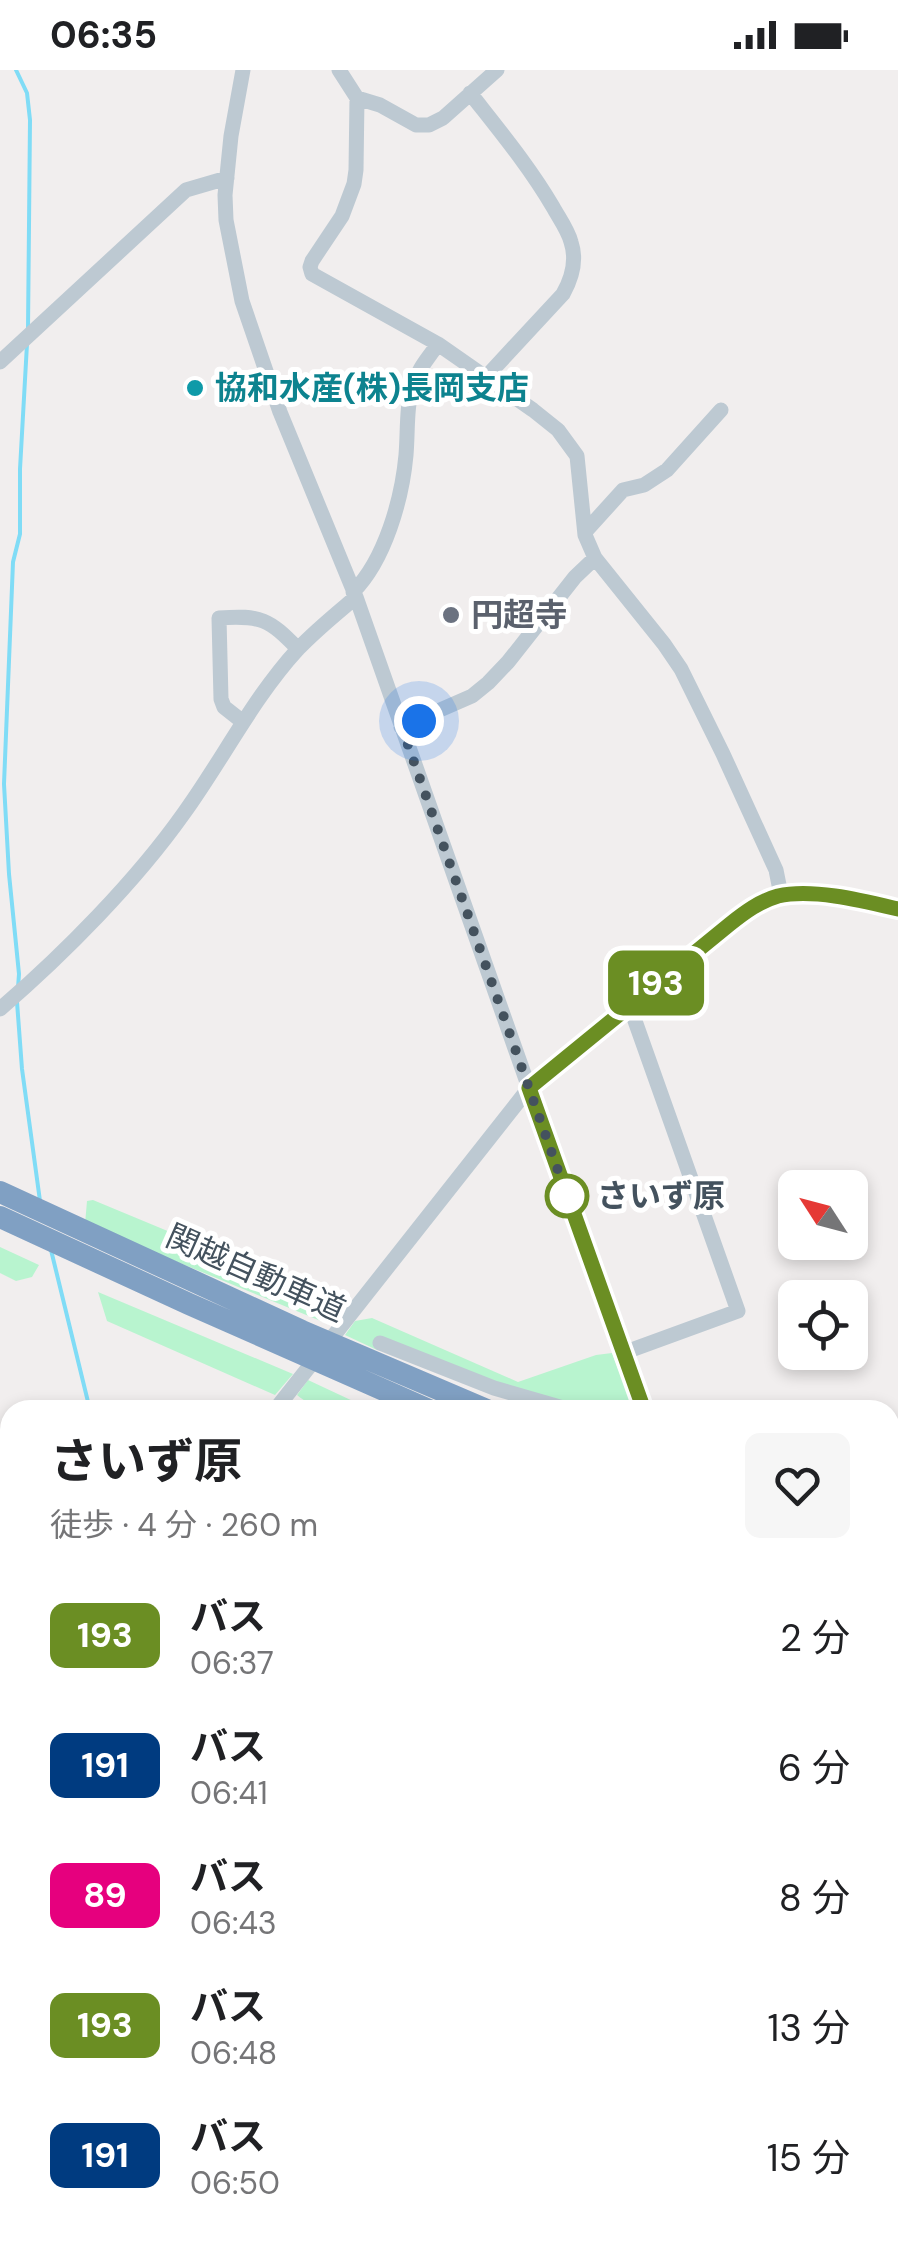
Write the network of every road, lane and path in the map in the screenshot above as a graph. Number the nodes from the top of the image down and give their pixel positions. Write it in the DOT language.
graph roads {
  1 [pos="243,70"];
  2 [pos="340,70"];
  3 [pos="497,70"];
  4 [pos="470,94"];
  5 [pos="357,98"];
  6 [pos="227,178"];
  7 [pos="438,344"];
  8 [pos="3,354"];
  9 [pos="486,377"];
  10 [pos="721,410"];
  11 [pos="586,532"];
  12 [pos="595,558"];
  13 [pos="354,595"];
  14 [pos="298,649"];
  15 [pos="244,722"];
  16 [pos="402,728"];
  17 [pos="781,895"];
  18 [pos="898,909"];
  19 [pos="629,1004"];
  20 [pos="0,1009"];
  21 [pos="529,1088"];
  22 [pos="0,1192"];
  23 [pos="0,1217"];
  24 [pos="295,1339"];
  25 [pos="380,1343"];
  26 [pos="623,1352"];
  27 [pos="344,1360"];
  28 [pos="283,1400"];
  29 [pos="412,1400"];
  30 [pos="458,1400"];
  31 [pos="535,1400"];
  32 [pos="640,1400"];
  1 -- 6 [label="street"];
  2 -- 5 [label="street"];
  3 -- 4 [label="street"];
  4 -- 5 [label="street"];
  4 -- 9 [label="street"];
  5 -- 7 [label="street"];
  6 -- 8 [label="street"];
  6 -- 13 [label="street"];
  7 -- 9 [label="street"];
  7 -- 13 [label="street"];
  9 -- 11 [label="street"];
  10 -- 11 [label="street"];
  11 -- 12 [label="street"];
  12 -- 16 [label="street"];
  12 -- 17 [label="street"];
  13 -- 14 [label="street"];
  13 -- 16 [label="street"];
  14 -- 15 [label="street"];
  14 -- 15 [label="street"];
  15 -- 20 [label="street"];
  16 -- 21 [label="street"];
  17 -- 18 [label="main road"];
  17 -- 19 [label="main road"];
  19 -- 21 [label="main road"];
  19 -- 26 [label="street"];
  21 -- 26 [label="main road"];
  21 -- 28 [label="street"];
  22 -- 24 [label="highway, 関越自動車道"];
  23 -- 24 [label="highway, 関越自動車道"];
  24 -- 27 [label="highway, 関越自動車道"];
  25 -- 31 [label="street"];
  26 -- 32 [label="main road"];
  27 -- 29 [label="highway, 関越自動車道"];
  27 -- 30 [label="highway, 関越自動車道"];
}
